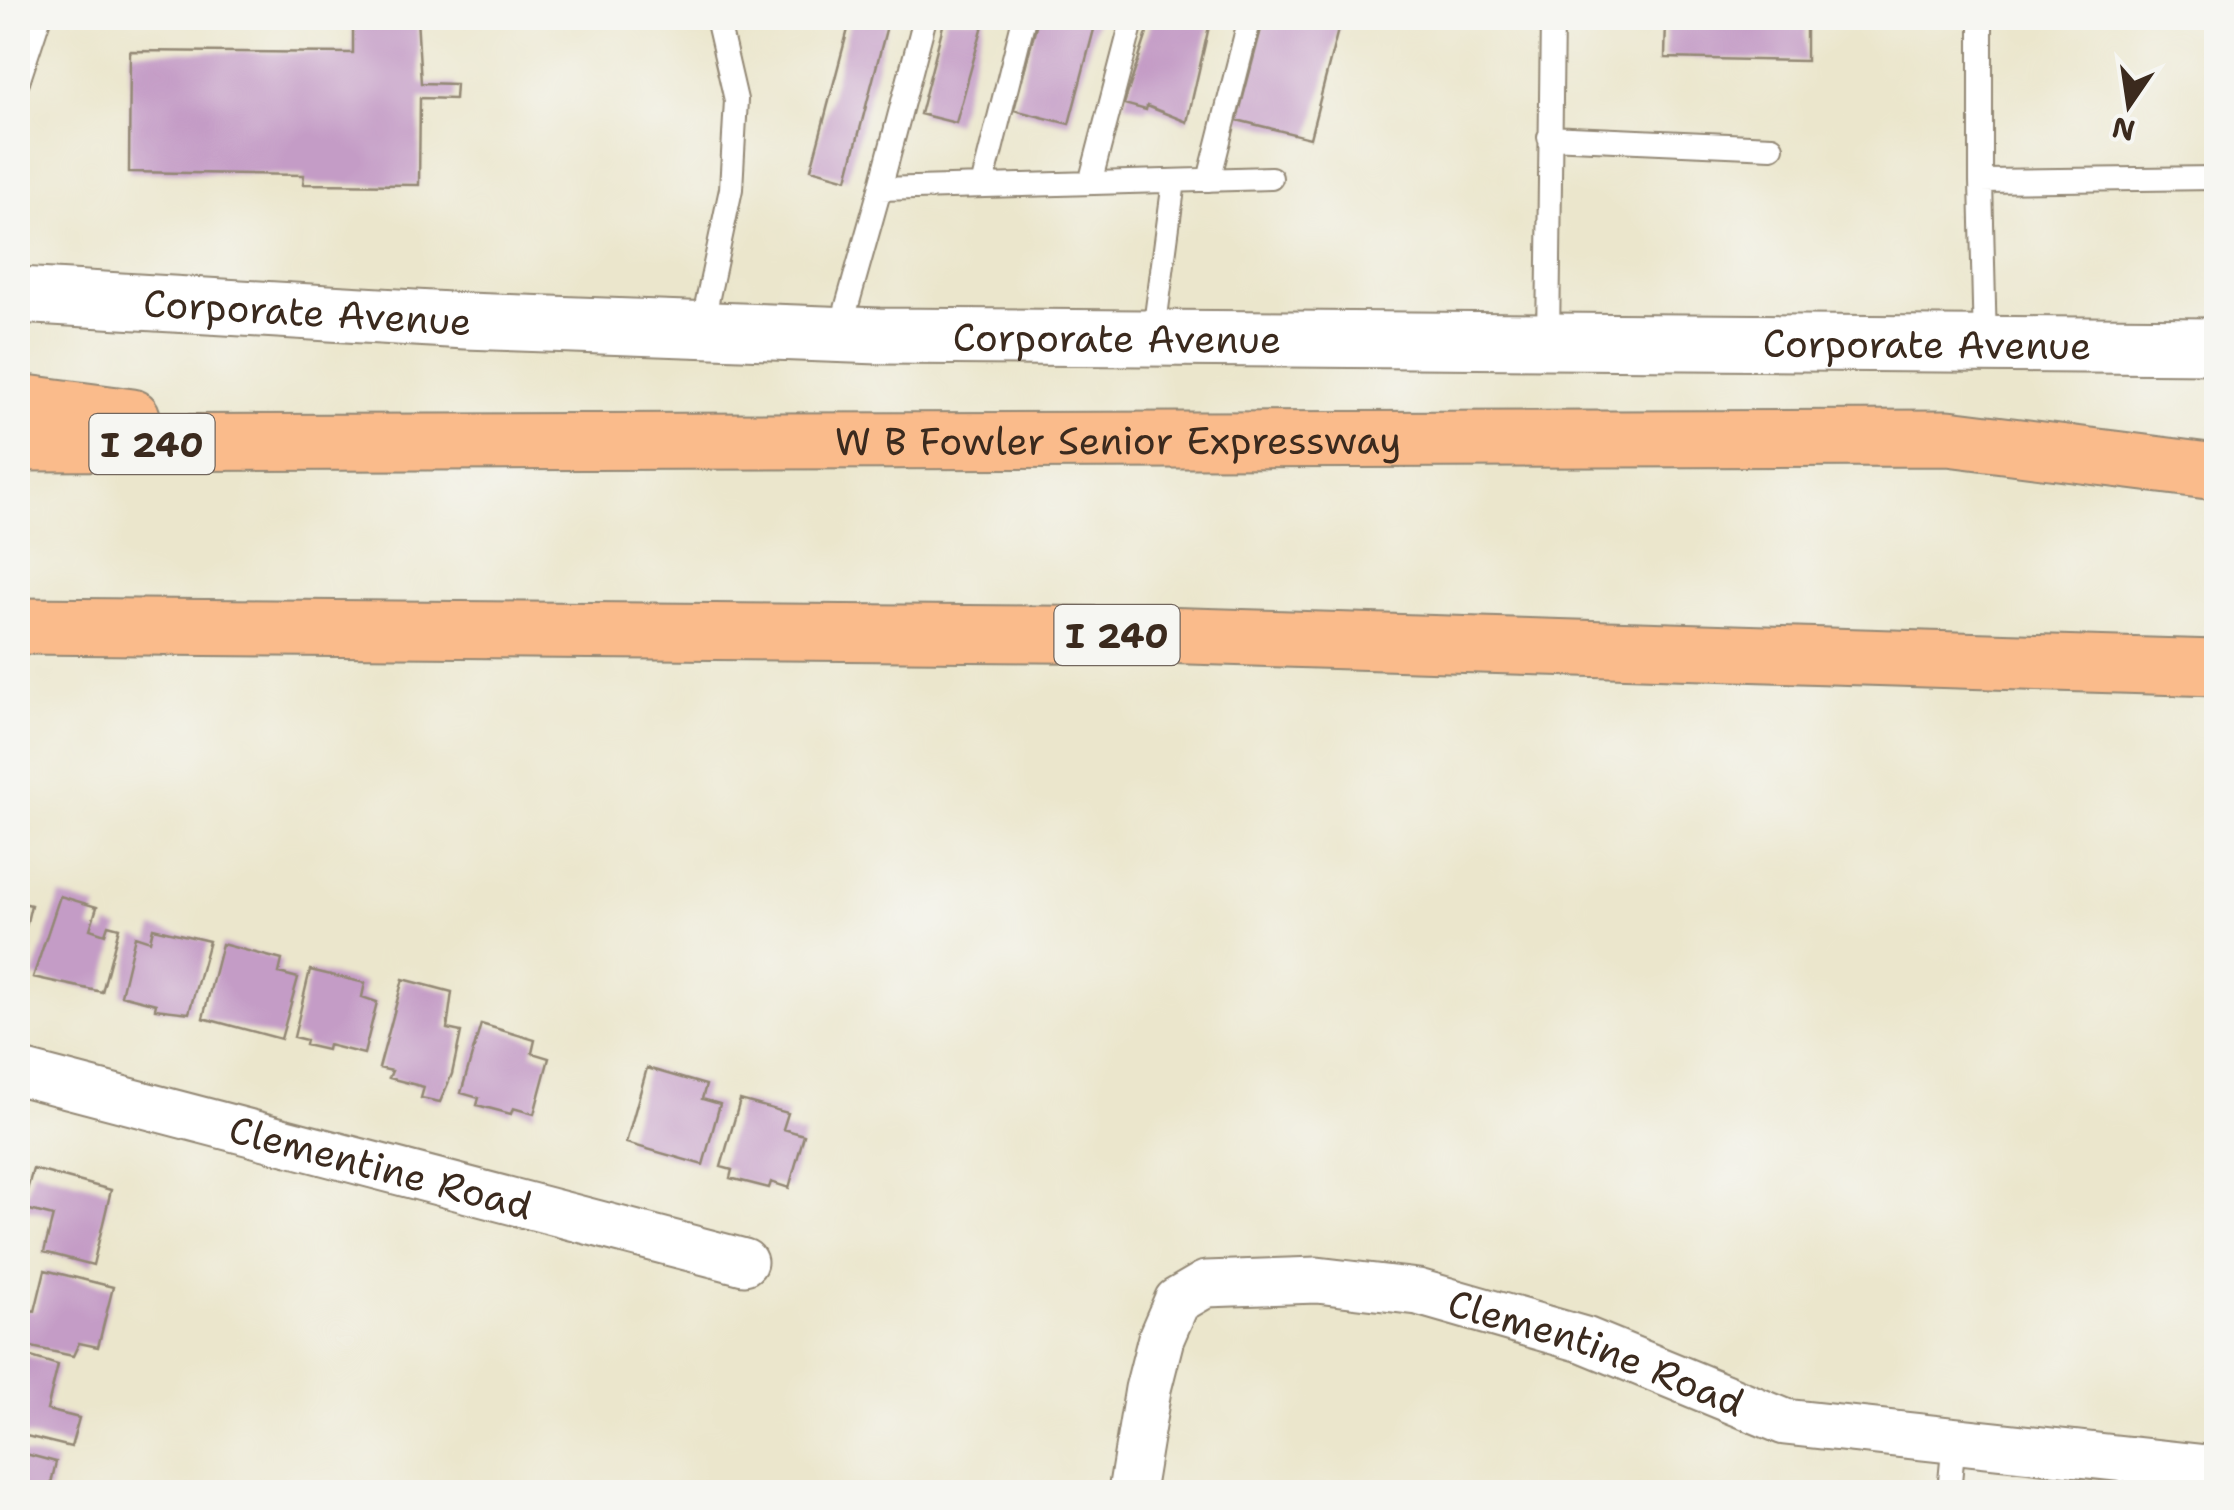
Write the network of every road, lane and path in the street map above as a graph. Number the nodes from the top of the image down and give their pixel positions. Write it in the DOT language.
graph roads {
  1 [pos="39,18"];
  2 [pos="717,18"];
  3 [pos="925,18"];
  4 [pos="1024,18"];
  5 [pos="1134,18"];
  6 [pos="1250,18"];
  7 [pos="1552,18"];
  8 [pos="1981,18"];
  9 [pos="18,82"];
  10 [pos="1548,137"];
  11 [pos="1772,147"];
  12 [pos="1271,178"];
  13 [pos="2216,178"];
  14 [pos="1209,180"];
  15 [pos="1174,181"];
  16 [pos="1981,181"];
  17 [pos="1090,183"];
  18 [pos="982,186"];
  19 [pos="880,188"];
  20 [pos="18,296"];
  21 [pos="701,330"];
  22 [pos="839,335"];
  23 [pos="1153,338"];
  24 [pos="1548,341"];
  25 [pos="1986,345"];
  26 [pos="2216,346"];
  27 [pos="18,402"];
  28 [pos="1948,438"];
  29 [pos="18,443"];
  30 [pos="2216,443"];
  31 [pos="288,445"];
  32 [pos="2216,472"];
  33 [pos="18,626"];
  34 [pos="2216,668"];
  35 [pos="18,1072"];
  36 [pos="744,1262"];
  37 [pos="1954,1440"];
  38 [pos="2216,1469"];
  39 [pos="1132,1492"];
  40 [pos="1949,1492"];
  1 -- 9 [label="lane"];
  2 -- 21 [label="lane"];
  3 -- 19 [label="lane"];
  4 -- 18 [label="lane"];
  5 -- 17 [label="lane"];
  6 -- 14 [label="lane"];
  7 -- 10 [label="lane"];
  8 -- 16 [label="lane"];
  10 -- 11 [label="lane"];
  10 -- 24 [label="lane"];
  12 -- 14 [label="lane"];
  13 -- 16 [label="lane"];
  14 -- 15 [label="lane"];
  15 -- 17 [label="lane"];
  15 -- 23 [label="lane"];
  16 -- 25 [label="lane"];
  17 -- 18 [label="lane"];
  18 -- 19 [label="lane"];
  19 -- 22 [label="lane"];
  20 -- 21 [label="street, Corporate Avenue"];
  21 -- 22 [label="street, Corporate Avenue"];
  22 -- 23 [label="street, Corporate Avenue"];
  23 -- 24 [label="street, Corporate Avenue"];
  24 -- 25 [label="street, Corporate Avenue"];
  25 -- 26 [label="street, Corporate Avenue"];
  27 -- 31 [label="highway"];
  28 -- 30 [label="highway"];
  28 -- 31 [label="highway, W B Fowler Senior Expressway / I 240"];
  28 -- 32 [label="highway, W B Fowler Senior Expressway"];
  29 -- 31 [label="highway, W B Fowler Senior Expressway / I 240"];
  33 -- 34 [label="highway, I 240"];
  35 -- 36 [label="street, Clementine Road"];
  37 -- 38 [label="street, Clementine Road"];
  37 -- 39 [label="street, Clementine Road"];
  37 -- 40 [label="lane"];
}
